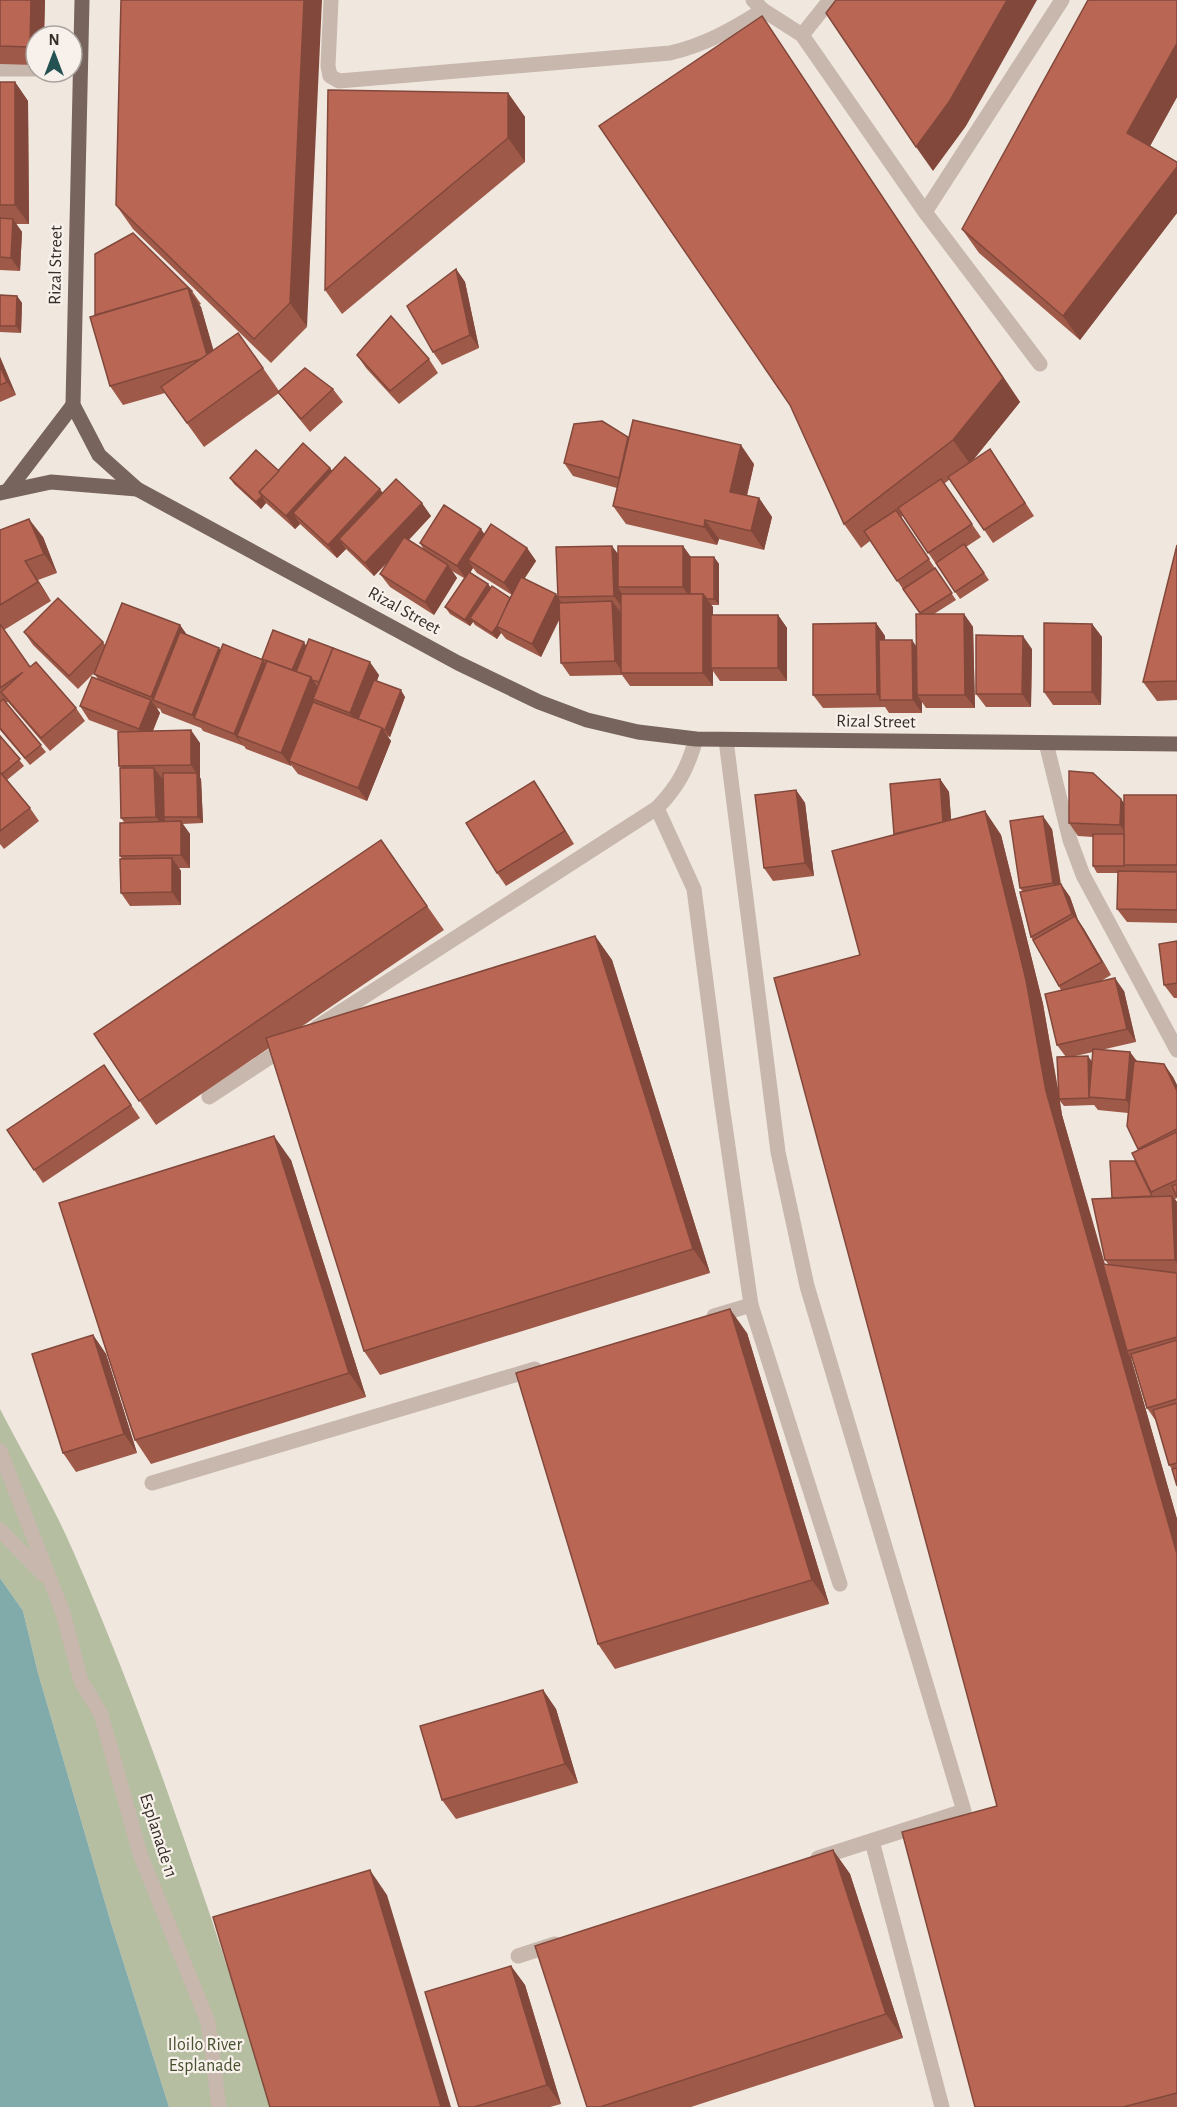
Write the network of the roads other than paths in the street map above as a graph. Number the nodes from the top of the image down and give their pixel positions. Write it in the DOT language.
graph roads {
  1 [pos="82,0"];
  2 [pos="331,0"];
  3 [pos="830,0"];
  4 [pos="1062,0"];
  5 [pos="758,5"];
  6 [pos="80,24"];
  7 [pos="802,35"];
  8 [pos="0,69"];
  9 [pos="24,69"];
  10 [pos="75,84"];
  11 [pos="925,212"];
  12 [pos="1040,364"];
  13 [pos="73,405"];
  14 [pos="137,489"];
  15 [pos="5,491"];
  16 [pos="696,739"];
  17 [pos="726,740"];
  18 [pos="1046,743"];
  19 [pos="1177,744"];
  20 [pos="657,808"];
  21 [pos="1177,1050"];
  22 [pos="209,1097"];
  23 [pos="751,1305"];
  24 [pos="694,1322"];
  25 [pos="548,1365"];
  26 [pos="0,1451"];
  27 [pos="152,1483"];
  28 [pos="0,1530"];
  29 [pos="48,1580"];
  30 [pos="840,1584"];
  31 [pos="872,1841"];
  32 [pos="804,1863"];
  33 [pos="575,1937"];
  34 [pos="518,1956"];
  35 [pos="219,2107"];
  36 [pos="942,2107"];
  1 -- 6 [label="main road, Rizal Street"];
  2 -- 5 [label="street"];
  3 -- 7 [label="street"];
  4 -- 11 [label="street"];
  5 -- 7 [label="street"];
  7 -- 11 [label="street"];
  8 -- 9 [label="street"];
  10 -- 13 [label="main road, Rizal Street"];
  11 -- 12 [label="street"];
  13 -- 14 [label="main road, Rizal Street"];
  13 -- 15 [label="main road"];
  14 -- 15 [label="main road"];
  14 -- 16 [label="main road, Rizal Street"];
  16 -- 17 [label="main road, Rizal Street"];
  16 -- 20 [label="street"];
  17 -- 18 [label="main road, Rizal Street"];
  17 -- 31 [label="street"];
  18 -- 19 [label="main road, Rizal Street"];
  18 -- 21 [label="street"];
  20 -- 22 [label="street"];
  20 -- 23 [label="street"];
  23 -- 24 [label="street"];
  23 -- 30 [label="street"];
  25 -- 27 [label="street"];
  26 -- 29 [label="street, Esplanade 11"];
  28 -- 29 [label="street, Esplanade 11"];
  29 -- 35 [label="street, Esplanade 11"];
  31 -- 32 [label="street"];
  31 -- 36 [label="street"];
  33 -- 34 [label="street"];
}
